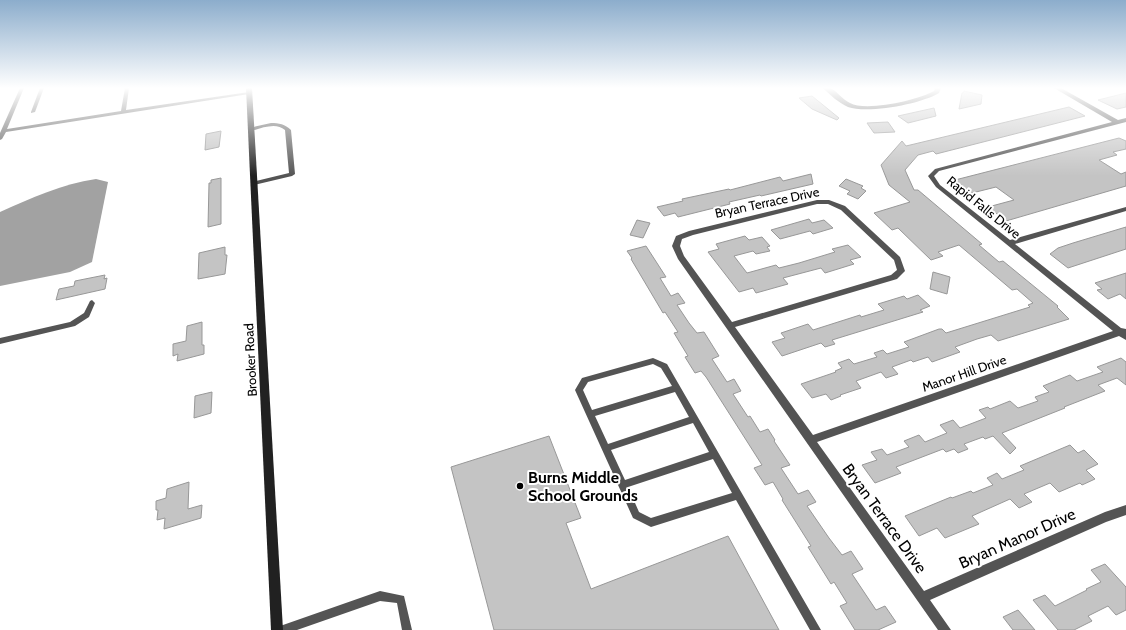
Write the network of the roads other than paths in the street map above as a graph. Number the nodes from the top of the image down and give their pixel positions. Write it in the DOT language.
graph roads {
  1 [pos="9,117"];
  2 [pos="90,117"];
  3 [pos="250,117"];
  4 [pos="1109,117"];
  5 [pos="1126,120"];
  6 [pos="1117,122"];
  7 [pos="251,129"];
  8 [pos="3,132"];
  9 [pos="0,138"];
  10 [pos="254,184"];
  11 [pos="1126,209"];
  12 [pos="1009,243"];
  13 [pos="92,303"];
  14 [pos="730,326"];
  15 [pos="1124,333"];
  16 [pos="0,341"];
  17 [pos="677,388"];
  18 [pos="590,414"];
  19 [pos="695,419"];
  20 [pos="811,440"];
  21 [pos="606,448"];
  22 [pos="715,454"];
  23 [pos="623,484"];
  24 [pos="738,495"];
  25 [pos="1126,510"];
  26 [pos="923,597"];
  27 [pos="277,630"];
  28 [pos="284,630"];
  29 [pos="407,630"];
  30 [pos="816,630"];
  31 [pos="945,630"];
  1 -- 8 [label="lane"];
  2 -- 8 [label="lane"];
  3 -- 7 [label="street, Brooker Road"];
  4 -- 6 [label="street"];
  5 -- 6 [label="street, Rapid Falls Drive"];
  6 -- 12 [label="street, Rapid Falls Drive"];
  7 -- 10 [label="street, Brooker Road"];
  7 -- 10 [label="lane"];
  8 -- 9 [label="lane"];
  10 -- 27 [label="street, Brooker Road"];
  11 -- 12 [label="street"];
  12 -- 15 [label="street, Rapid Falls Drive"];
  13 -- 16 [label="lane"];
  14 -- 14 [label="street, Bryan Terrace Drive"];
  14 -- 20 [label="street, Bryan Terrace Drive"];
  15 -- 20 [label="street, Manor Hill Drive"];
  17 -- 18 [label="lane"];
  17 -- 18 [label="lane"];
  17 -- 19 [label="lane"];
  18 -- 21 [label="lane"];
  19 -- 21 [label="lane"];
  19 -- 22 [label="lane"];
  20 -- 26 [label="street, Bryan Terrace Drive"];
  21 -- 23 [label="lane"];
  22 -- 23 [label="lane"];
  22 -- 24 [label="lane"];
  23 -- 24 [label="lane"];
  24 -- 30 [label="lane"];
  25 -- 26 [label="street, Bryan Manor Drive"];
  26 -- 31 [label="street, Bryan Terrace Drive"];
  28 -- 29 [label="lane"];
}
